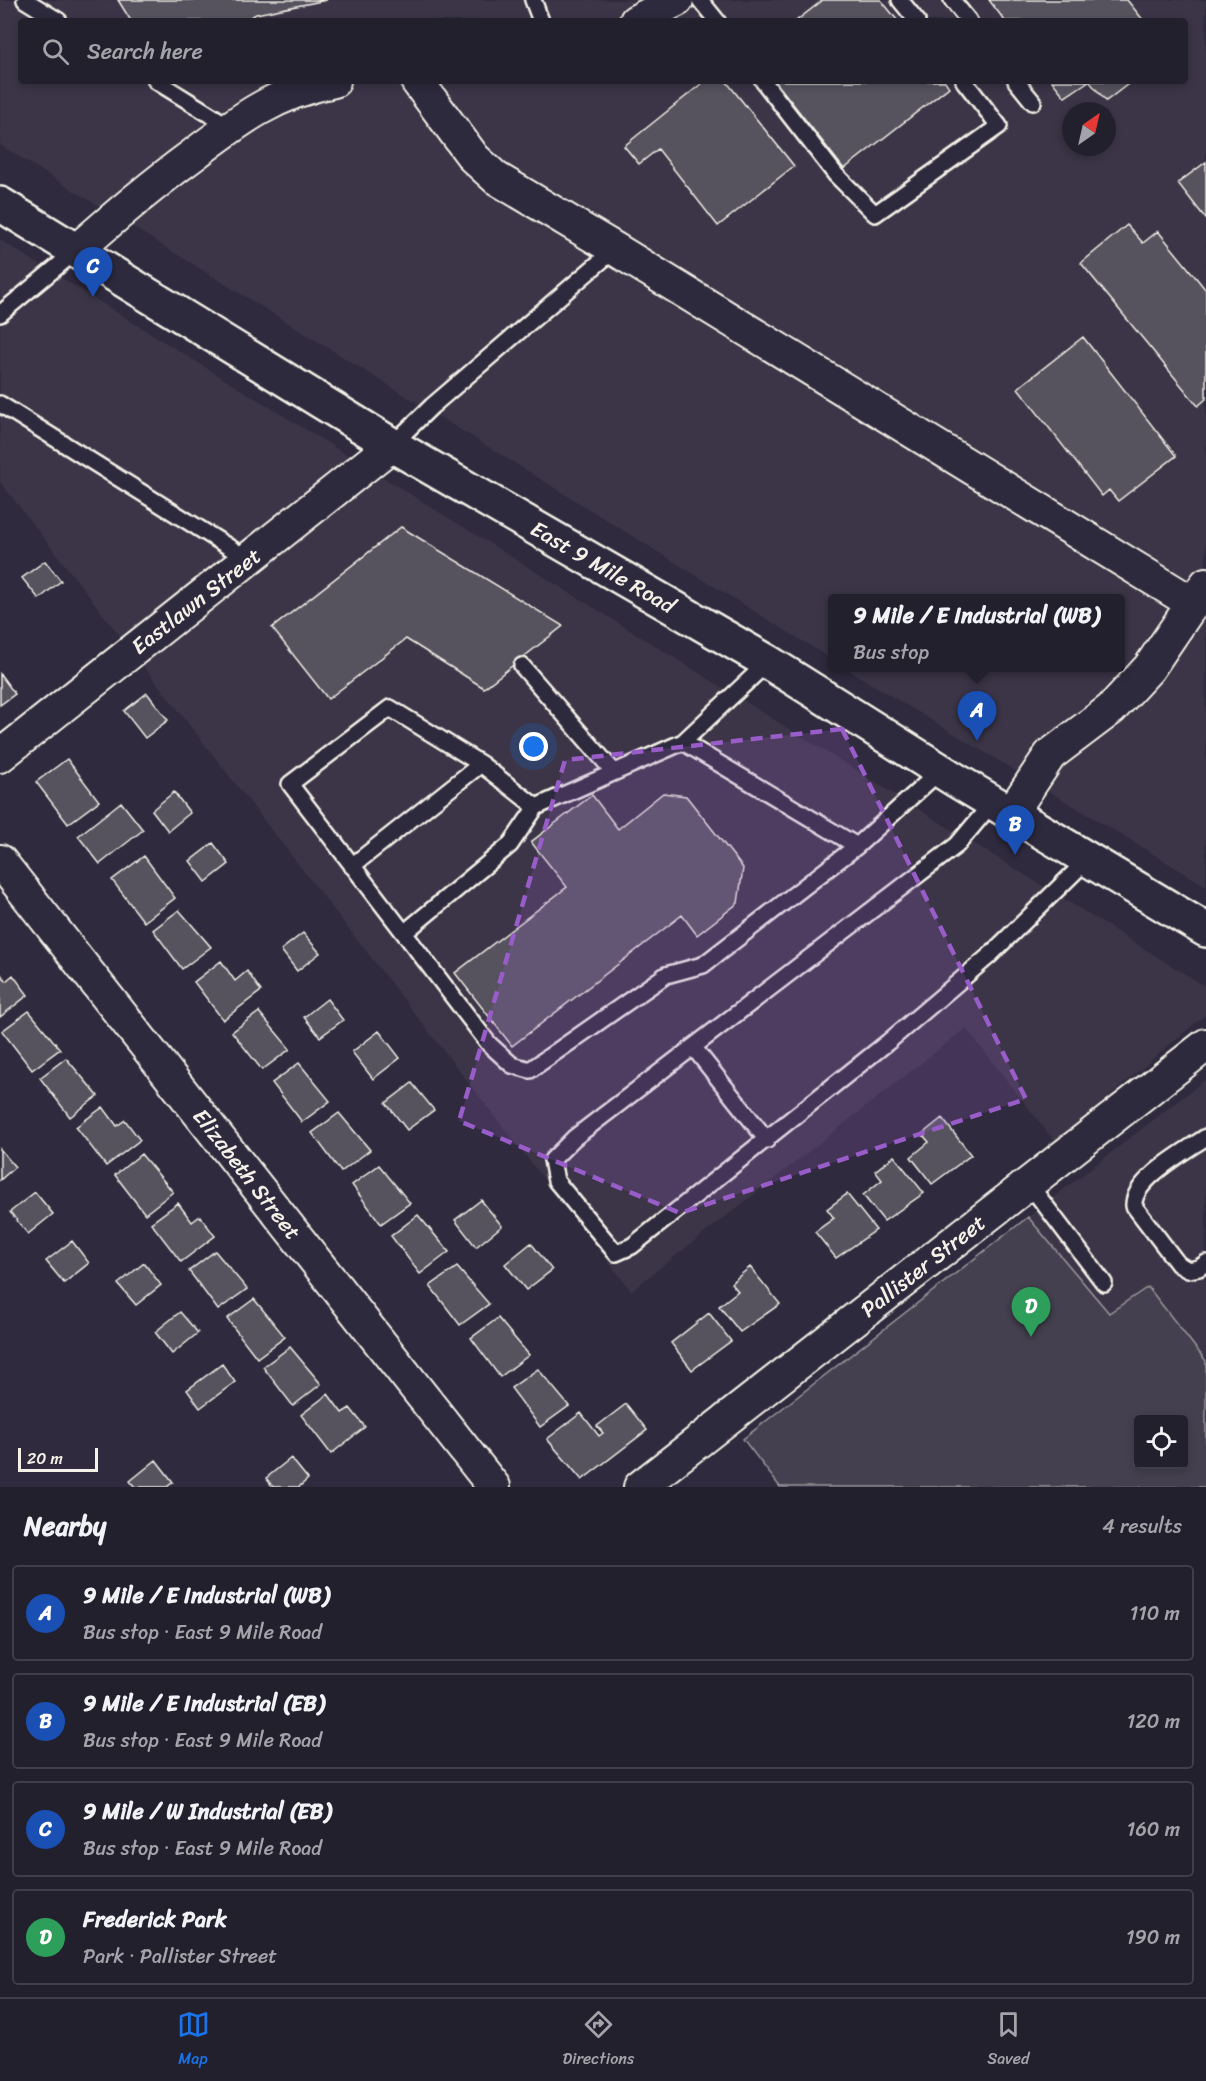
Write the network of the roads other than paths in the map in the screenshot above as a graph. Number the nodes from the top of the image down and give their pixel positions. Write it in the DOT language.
graph roads {
  1 [pos="24,0"];
  2 [pos="533,0"];
  3 [pos="677,0"];
  4 [pos="700,0"];
  5 [pos="900,0"];
  6 [pos="952,0"];
  7 [pos="54,18"];
  8 [pos="540,18"];
  9 [pos="642,18"];
  10 [pos="715,18"];
  11 [pos="915,18"];
  12 [pos="967,18"];
  13 [pos="161,84"];
  14 [pos="324,84"];
  15 [pos="419,84"];
  16 [pos="765,84"];
  17 [pos="966,84"];
  18 [pos="1018,84"];
  19 [pos="1033,102"];
  20 [pos="230,127"];
  21 [pos="0,204"];
  22 [pos="615,249"];
  23 [pos="76,251"];
  24 [pos="0,314"];
  25 [pos="0,404"];
  26 [pos="392,445"];
  27 [pos="248,559"];
  28 [pos="1200,594"];
  29 [pos="768,662"];
  30 [pos="522,666"];
  31 [pos="683,741"];
  32 [pos="0,756"];
  33 [pos="481,764"];
  34 [pos="941,770"];
  35 [pos="614,771"];
  36 [pos="536,807"];
  37 [pos="1002,807"];
  38 [pos="857,846"];
  39 [pos="1088,859"];
  40 [pos="0,861"];
  41 [pos="352,866"];
  42 [pos="1206,930"];
  43 [pos="404,933"];
  44 [pos="1206,1045"];
  45 [pos="694,1048"];
  46 [pos="1206,1137"];
  47 [pos="767,1140"];
  48 [pos="1029,1184"];
  49 [pos="1206,1263"];
  50 [pos="1104,1283"];
  51 [pos="494,1487"];
  52 [pos="640,1487"];
  1 -- 7 [label="lane"];
  2 -- 8 [label="lane"];
  3 -- 9 [label="street"];
  4 -- 10 [label="lane"];
  5 -- 11 [label="lane"];
  6 -- 12 [label="lane"];
  13 -- 20 [label="lane"];
  14 -- 20 [label="street"];
  15 -- 22 [label="street"];
  16 -- 17 [label="lane"];
  18 -- 19 [label="lane"];
  20 -- 23 [label="street"];
  21 -- 23 [label="main road, East 9 Mile Road"];
  22 -- 26 [label="lane"];
  22 -- 28 [label="street"];
  23 -- 24 [label="lane"];
  23 -- 26 [label="main road, East 9 Mile Road"];
  25 -- 27 [label="lane"];
  26 -- 27 [label="street, Eastlawn Street"];
  26 -- 29 [label="main road, East 9 Mile Road"];
  27 -- 32 [label="street, Eastlawn Street"];
  28 -- 37 [label="street"];
  29 -- 31 [label="lane"];
  29 -- 34 [label="main road, East 9 Mile Road"];
  30 -- 35 [label="lane"];
  31 -- 35 [label="lane"];
  31 -- 38 [label="lane"];
  33 -- 36 [label="lane"];
  33 -- 41 [label="lane"];
  33 -- 41 [label="lane"];
  34 -- 37 [label="main road, East 9 Mile Road"];
  34 -- 38 [label="lane"];
  35 -- 36 [label="lane"];
  36 -- 43 [label="lane"];
  37 -- 39 [label="main road, East 9 Mile Road"];
  37 -- 45 [label="lane"];
  38 -- 43 [label="lane"];
  39 -- 42 [label="main road, East 9 Mile Road"];
  39 -- 47 [label="lane"];
  40 -- 51 [label="street, Elizabeth Street"];
  41 -- 43 [label="lane"];
  44 -- 48 [label="street, Pallister Street"];
  45 -- 47 [label="lane"];
  45 -- 47 [label="lane"];
  46 -- 49 [label="lane"];
  48 -- 50 [label="lane"];
  48 -- 52 [label="street, Pallister Street"];
}
